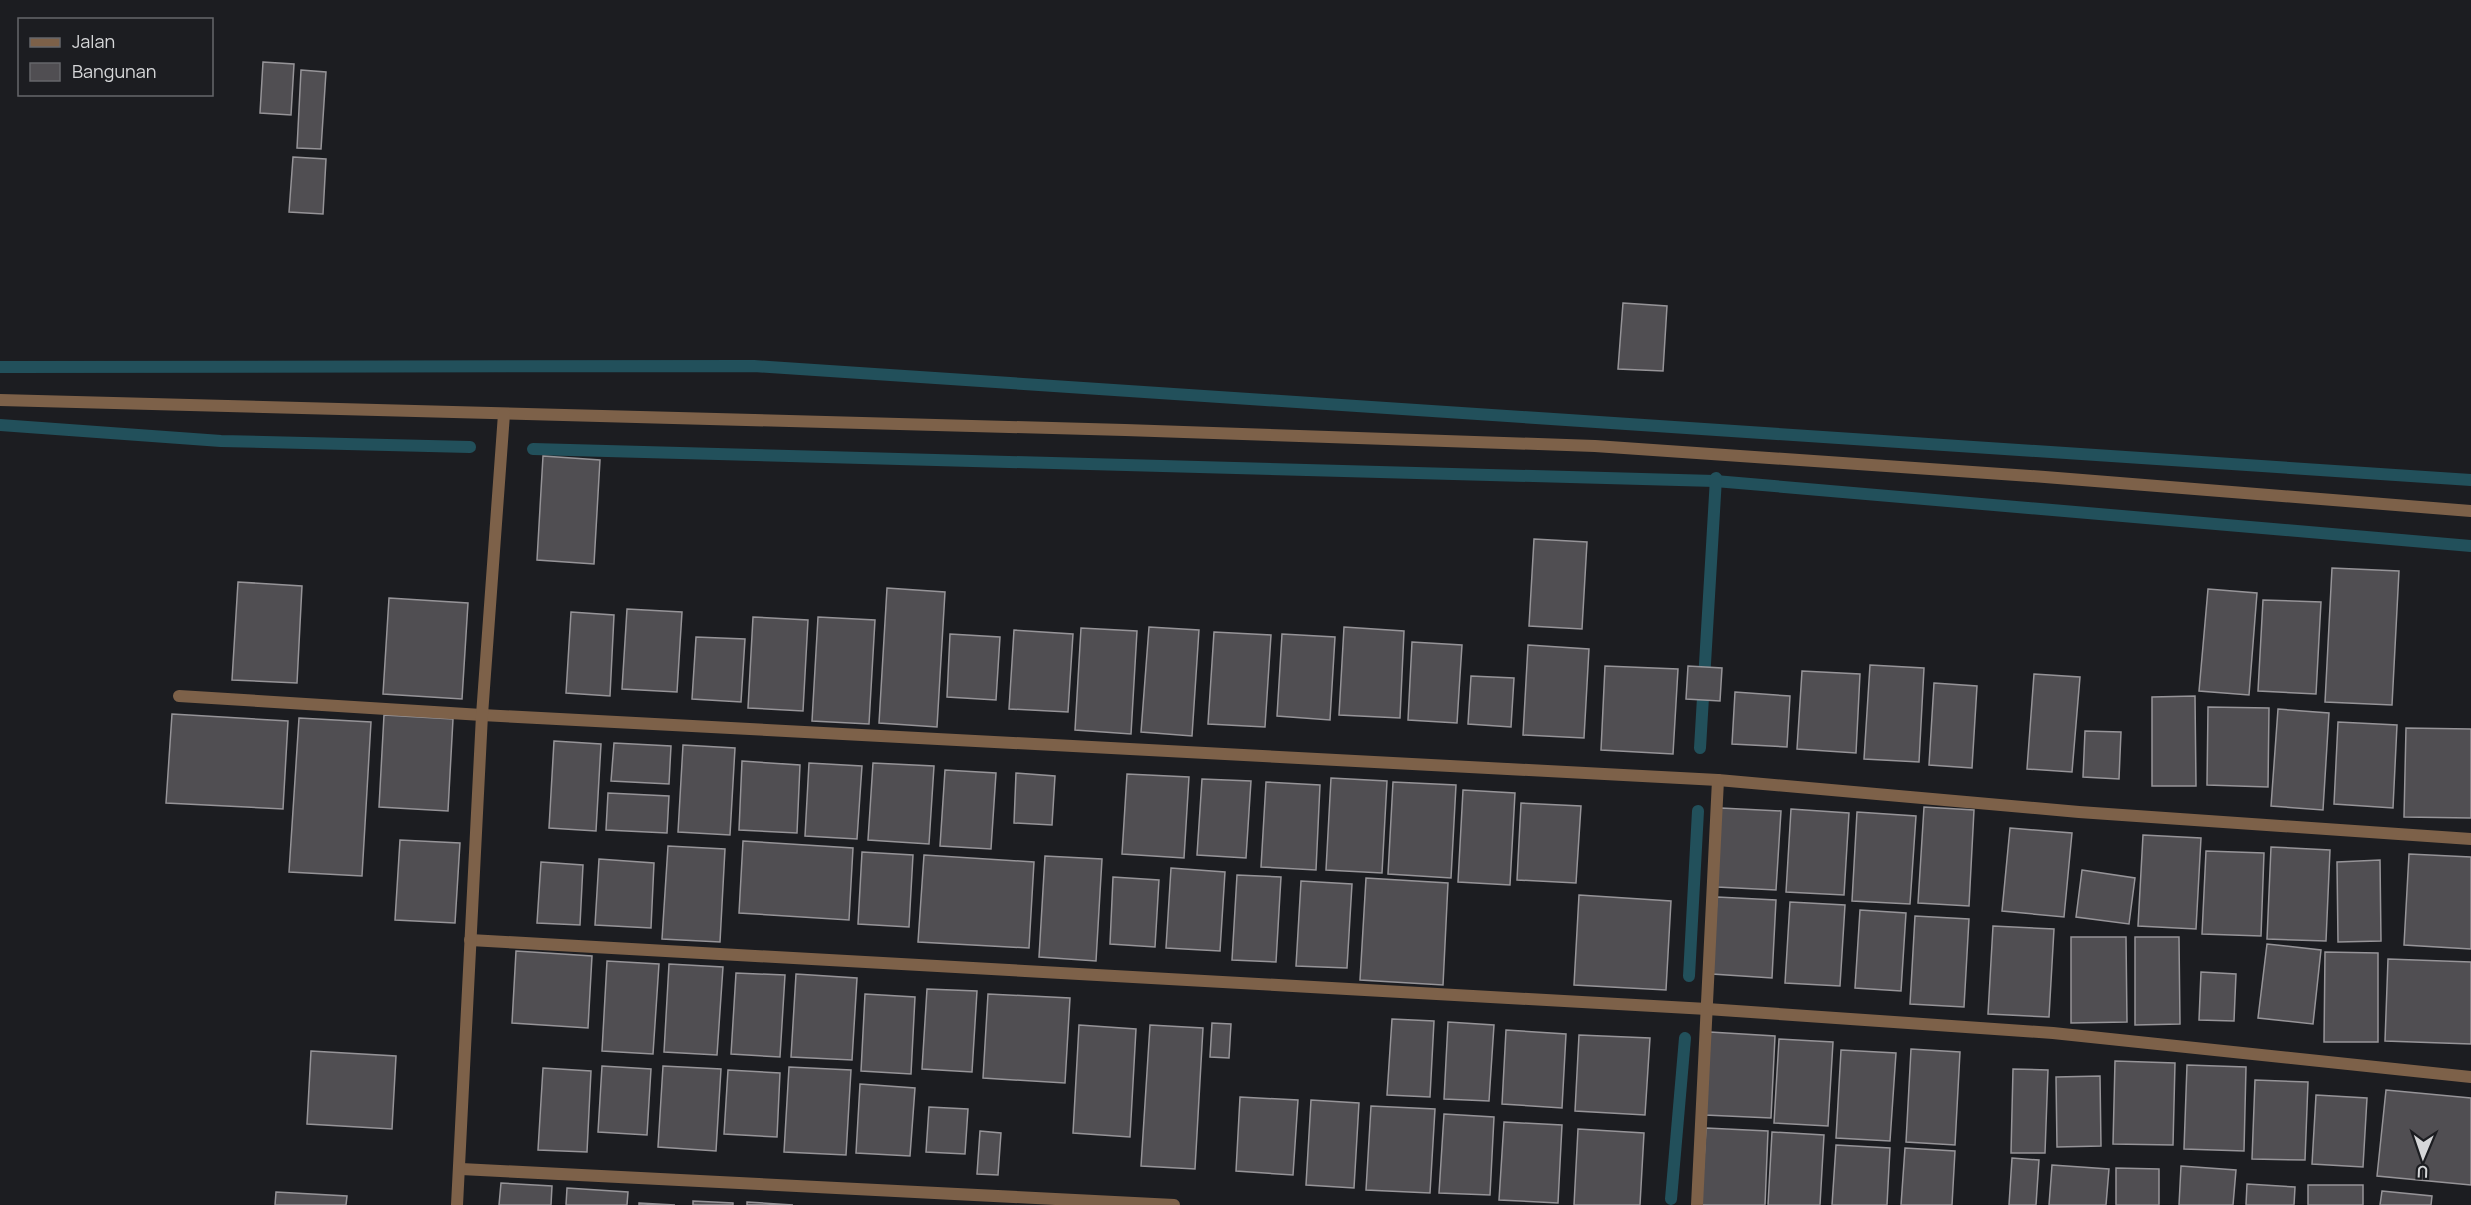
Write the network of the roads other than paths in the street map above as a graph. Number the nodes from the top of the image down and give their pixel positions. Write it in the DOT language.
graph roads {
  1 [pos="0,400"];
  2 [pos="504,414"];
  3 [pos="2471,511"];
  4 [pos="178,696"];
  5 [pos="482,715"];
  6 [pos="1718,780"];
  7 [pos="2471,840"];
  8 [pos="470,940"];
  9 [pos="1707,1009"];
  10 [pos="2471,1077"];
  11 [pos="461,1169"];
  12 [pos="457,1205"];
  13 [pos="1174,1205"];
  14 [pos="1697,1205"];
  1 -- 2 [label="street"];
  2 -- 3 [label="street"];
  2 -- 5 [label="street"];
  4 -- 5 [label="street"];
  5 -- 6 [label="street"];
  5 -- 8 [label="street"];
  6 -- 7 [label="street"];
  6 -- 9 [label="street"];
  8 -- 9 [label="street"];
  8 -- 11 [label="street"];
  9 -- 10 [label="street"];
  9 -- 14 [label="street"];
  11 -- 12 [label="street"];
  11 -- 13 [label="street"];
}
